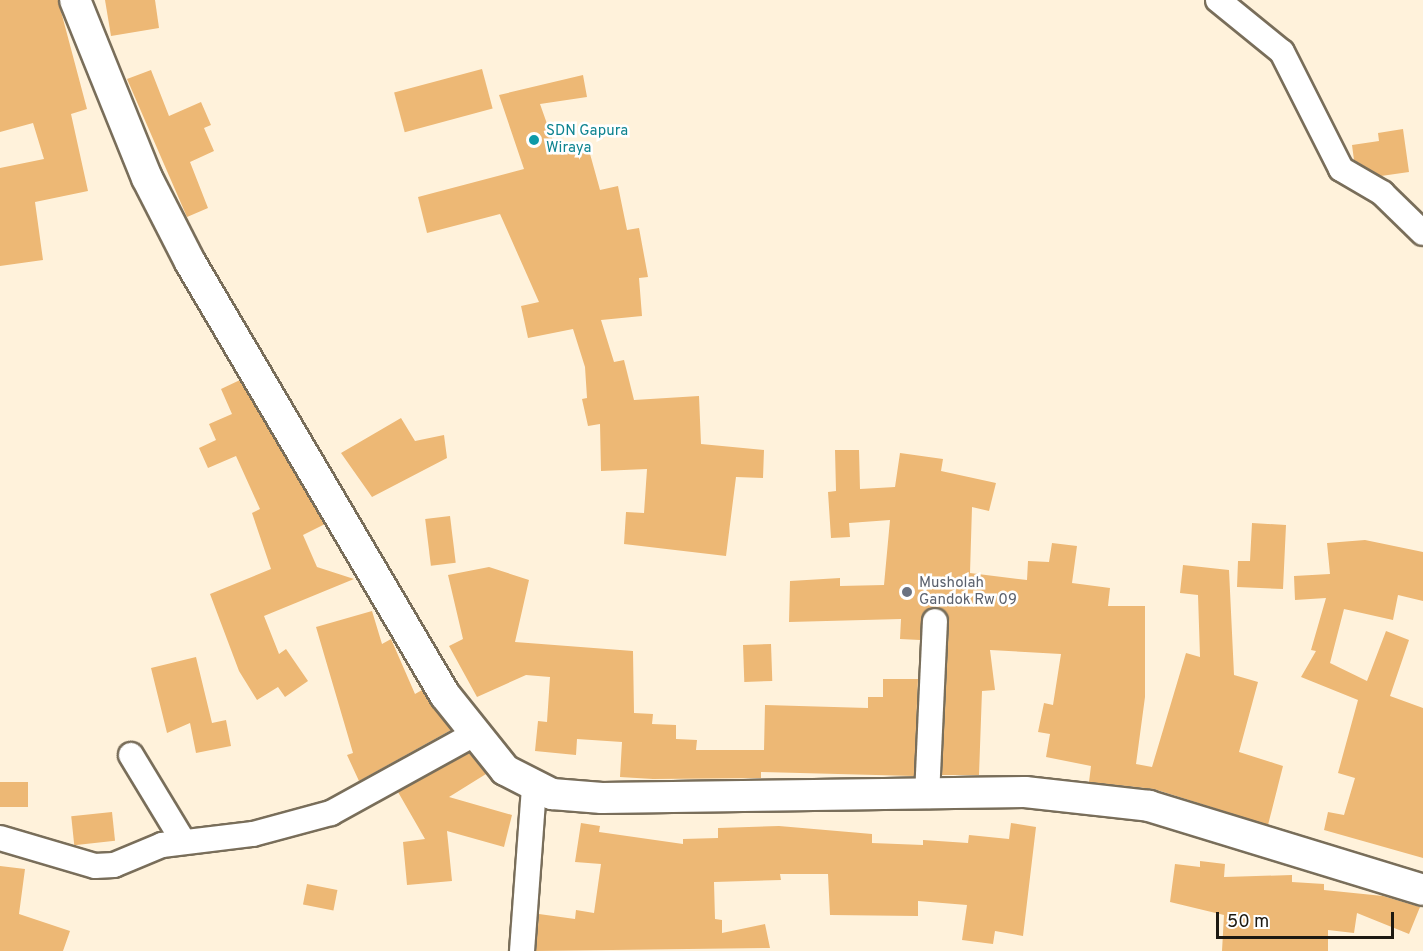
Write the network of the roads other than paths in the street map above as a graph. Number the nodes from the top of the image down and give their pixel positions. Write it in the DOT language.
graph roads {
  1 [pos="75,0"];
  2 [pos="1218,0"];
  3 [pos="1423,233"];
  4 [pos="935,621"];
  5 [pos="474,734"];
  6 [pos="130,755"];
  7 [pos="534,787"];
  8 [pos="927,796"];
  9 [pos="0,838"];
  10 [pos="183,840"];
  11 [pos="1423,890"];
  12 [pos="522,951"];
  1 -- 5 [label="main road"];
  2 -- 3 [label="street"];
  4 -- 8 [label="street"];
  5 -- 7 [label="main road"];
  5 -- 10 [label="street"];
  6 -- 10 [label="street"];
  7 -- 8 [label="main road"];
  7 -- 12 [label="street"];
  8 -- 11 [label="main road"];
  9 -- 10 [label="street"];
}
